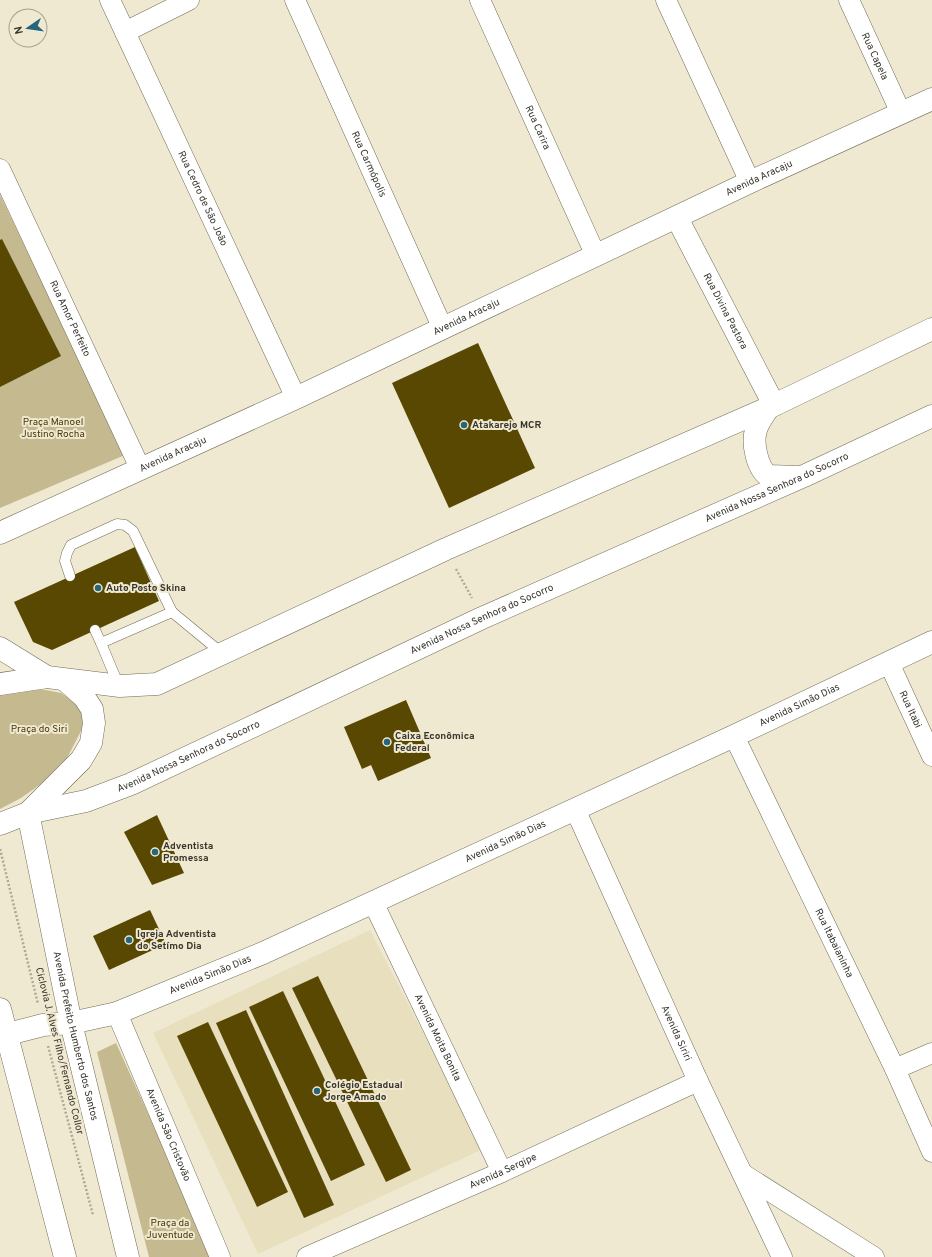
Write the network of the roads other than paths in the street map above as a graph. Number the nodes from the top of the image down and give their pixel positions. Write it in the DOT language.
graph roads {
  1 [pos="110,0"];
  2 [pos="189,0"];
  3 [pos="295,0"];
  4 [pos="480,0"];
  5 [pos="666,0"];
  6 [pos="849,0"];
  7 [pos="125,32"];
  8 [pos="932,99"];
  9 [pos="901,113"];
  10 [pos="0,169"];
  11 [pos="750,182"];
  12 [pos="677,218"];
  13 [pos="596,256"];
  14 [pos="443,329"];
  15 [pos="932,329"];
  16 [pos="296,398"];
  17 [pos="771,407"];
  18 [pos="932,416"];
  19 [pos="140,468"];
  20 [pos="804,476"];
  21 [pos="0,533"];
  22 [pos="70,576"];
  23 [pos="172,612"];
  24 [pos="95,630"];
  25 [pos="932,642"];
  26 [pos="101,643"];
  27 [pos="0,648"];
  28 [pos="223,654"];
  29 [pos="889,663"];
  30 [pos="56,679"];
  31 [pos="0,684"];
  32 [pos="120,686"];
  33 [pos="734,736"];
  34 [pos="932,756"];
  35 [pos="574,809"];
  36 [pos="28,813"];
  37 [pos="0,824"];
  38 [pos="373,902"];
  39 [pos="0,1009"];
  40 [pos="116,1013"];
  41 [pos="71,1023"];
  42 [pos="8,1034"];
  43 [pos="932,1053"];
  44 [pos="895,1069"];
  45 [pos="698,1081"];
  46 [pos="932,1152"];
  47 [pos="502,1172"];
  48 [pos="743,1174"];
  49 [pos="65,1257"];
  50 [pos="128,1257"];
  51 [pos="220,1257"];
  52 [pos="307,1257"];
  53 [pos="782,1257"];
  54 [pos="874,1257"];
  1 -- 7 [label="street, Rua Cedro de São João"];
  2 -- 7 [label="street"];
  3 -- 14 [label="street, Rua Carmópolis"];
  4 -- 13 [label="street, Rua Carira"];
  5 -- 11 [label="street"];
  6 -- 9 [label="street, Rua Capela"];
  7 -- 16 [label="street, Rua Cedro de São João"];
  8 -- 9 [label="street, Avenida Aracaju"];
  9 -- 11 [label="street, Avenida Aracaju"];
  10 -- 19 [label="street, Rua Amor Perfeito"];
  11 -- 12 [label="street, Avenida Aracaju"];
  12 -- 13 [label="street, Avenida Aracaju"];
  12 -- 17 [label="street, Rua Divina Pastora"];
  13 -- 14 [label="street, Avenida Aracaju"];
  14 -- 16 [label="street, Avenida Aracaju"];
  15 -- 17 [label="street"];
  16 -- 19 [label="street, Avenida Aracaju"];
  17 -- 20 [label="street"];
  17 -- 28 [label="street"];
  18 -- 20 [label="street, Avenida Nossa Senhora do Socorro"];
  19 -- 21 [label="street, Avenida Aracaju"];
  20 -- 36 [label="street, Avenida Nossa Senhora do Socorro"];
  22 -- 23 [label="lane"];
  23 -- 26 [label="lane"];
  23 -- 28 [label="lane"];
  24 -- 26 [label="lane"];
  25 -- 29 [label="street, Avenida Simão Dias"];
  26 -- 32 [label="lane"];
  27 -- 30 [label="street"];
  28 -- 32 [label="street"];
  29 -- 33 [label="street, Avenida Simão Dias"];
  29 -- 34 [label="street, Rua Itabi"];
  30 -- 31 [label="street"];
  30 -- 32 [label="street"];
  30 -- 36 [label="street"];
  33 -- 35 [label="street, Avenida Simão Dias"];
  33 -- 44 [label="street, Rua Itabaianinha"];
  35 -- 38 [label="street, Avenida Simão Dias"];
  35 -- 45 [label="street, Avenida Siriri"];
  36 -- 37 [label="street"];
  36 -- 41 [label="street, Avenida Prefeito Humberto dos Santos"];
  38 -- 40 [label="street, Avenida Simão Dias"];
  38 -- 47 [label="street, Avenida Moita Bonita"];
  39 -- 42 [label="street"];
  40 -- 41 [label="street, Avenida Simão Dias"];
  40 -- 51 [label="street, Avenida São Cristovão"];
  41 -- 42 [label="street, Avenida Simão Dias"];
  41 -- 50 [label="street, Avenida Prefeito Humberto dos Santos"];
  42 -- 49 [label="street"];
  43 -- 44 [label="street"];
  44 -- 46 [label="street, Rua Itabaianinha"];
  45 -- 47 [label="street, Avenida Sergipe"];
  45 -- 48 [label="street, Avenida Siriri"];
  47 -- 52 [label="street, Avenida Sergipe"];
  48 -- 53 [label="street, Avenida Siriri"];
  48 -- 54 [label="street"];
}
